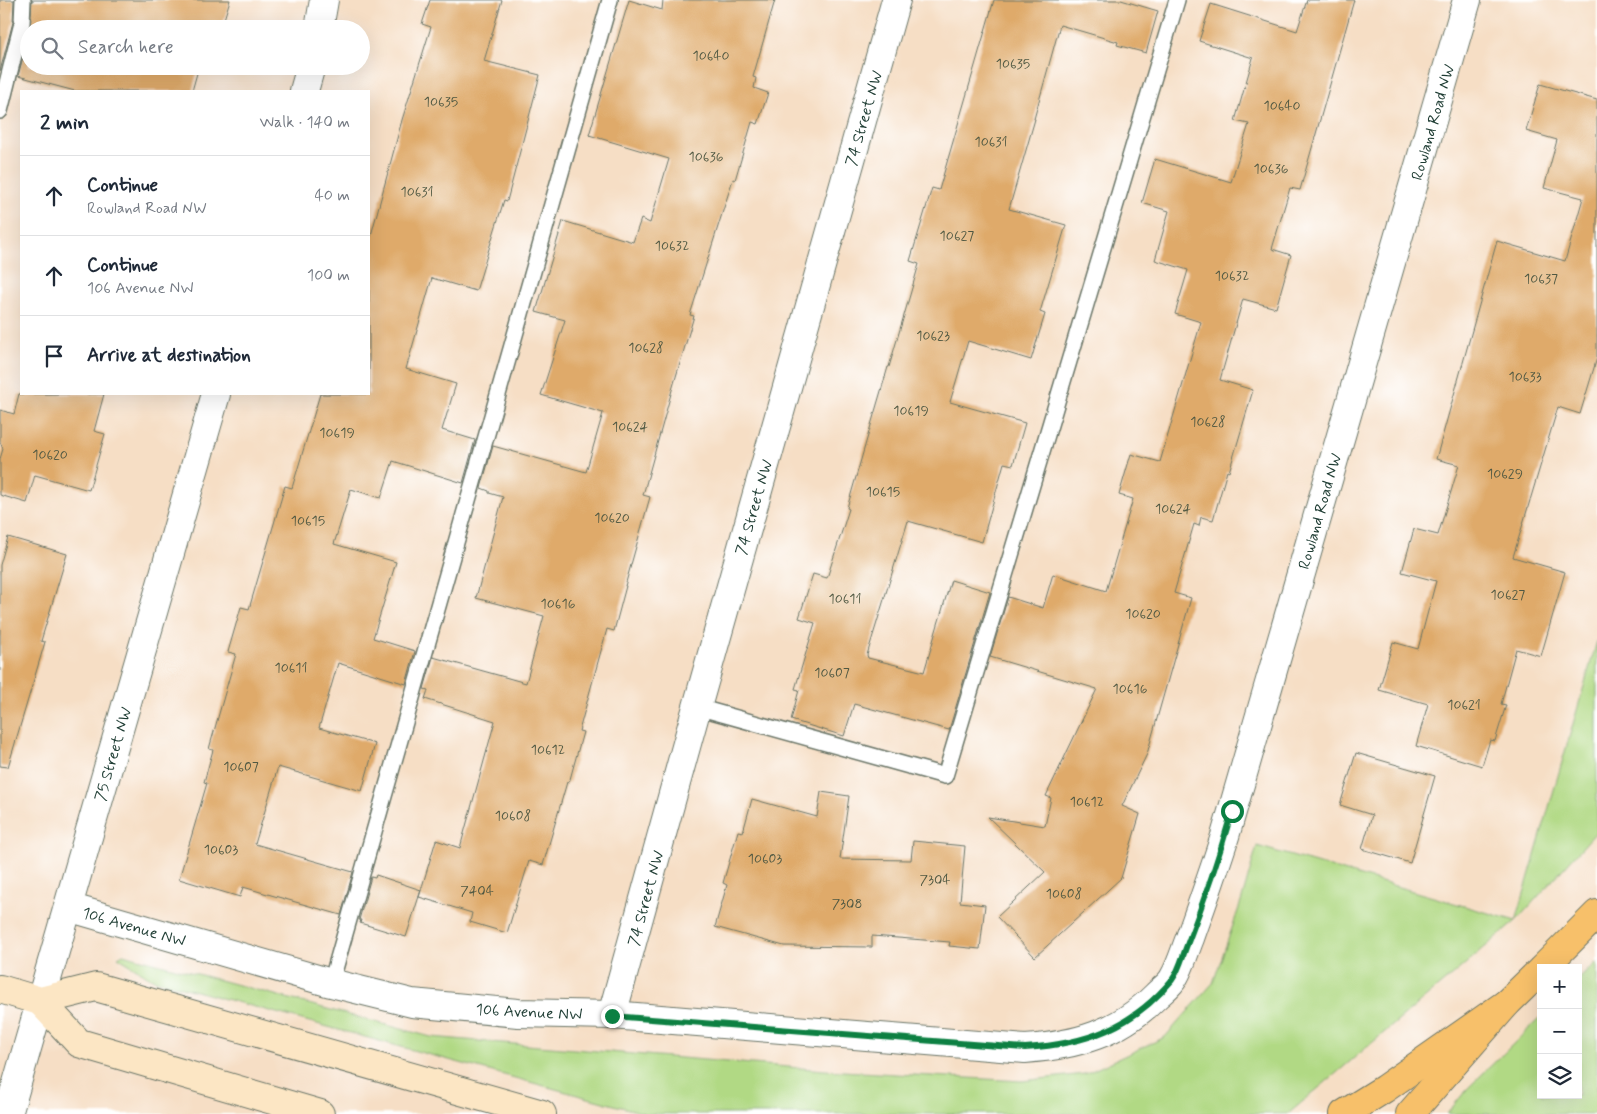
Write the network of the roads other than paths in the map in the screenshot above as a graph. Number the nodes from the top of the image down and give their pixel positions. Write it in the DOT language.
graph roads {
  1 [pos="23,0"];
  2 [pos="324,0"];
  3 [pos="610,0"];
  4 [pos="896,0"];
  5 [pos="1177,0"];
  6 [pos="1467,0"];
  7 [pos="22,20"];
  8 [pos="321,20"];
  9 [pos="20,31"];
  10 [pos="308,75"];
  11 [pos="304,90"];
  12 [pos="0,111"];
  13 [pos="216,395"];
  14 [pos="697,707"];
  15 [pos="68,907"];
  16 [pos="1597,914"];
  17 [pos="1547,964"];
  18 [pos="1537,974"];
  19 [pos="331,982"];
  20 [pos="0,989"];
  21 [pos="40,1001"];
  22 [pos="1507,1003"];
  23 [pos="1143,1009"];
  24 [pos="612,1016"];
  25 [pos="303,1112"];
  26 [pos="8,1114"];
  27 [pos="542,1114"];
  28 [pos="1344,1114"];
  29 [pos="1410,1114"];
  1 -- 7 [label="lane"];
  2 -- 8 [label="street"];
  3 -- 19 [label="lane"];
  4 -- 14 [label="street, 74 Street NW"];
  5 -- 14 [label="lane"];
  6 -- 23 [label="street, Rowland Road NW"];
  9 -- 12 [label="lane"];
  10 -- 11 [label="street"];
  13 -- 15 [label="street, 75 Street NW"];
  14 -- 24 [label="street, 74 Street NW"];
  15 -- 19 [label="street, 106 Avenue NW"];
  15 -- 21 [label="street, 75 Street NW"];
  16 -- 17 [label="main road"];
  18 -- 22 [label="main road"];
  19 -- 24 [label="street, 106 Avenue NW"];
  20 -- 21 [label="main road"];
  21 -- 25 [label="main road"];
  21 -- 26 [label="street, 75 Street NW"];
  21 -- 27 [label="main road"];
  22 -- 28 [label="main road"];
  22 -- 29 [label="main road"];
  23 -- 24 [label="street, 106 Avenue NW"];
}
